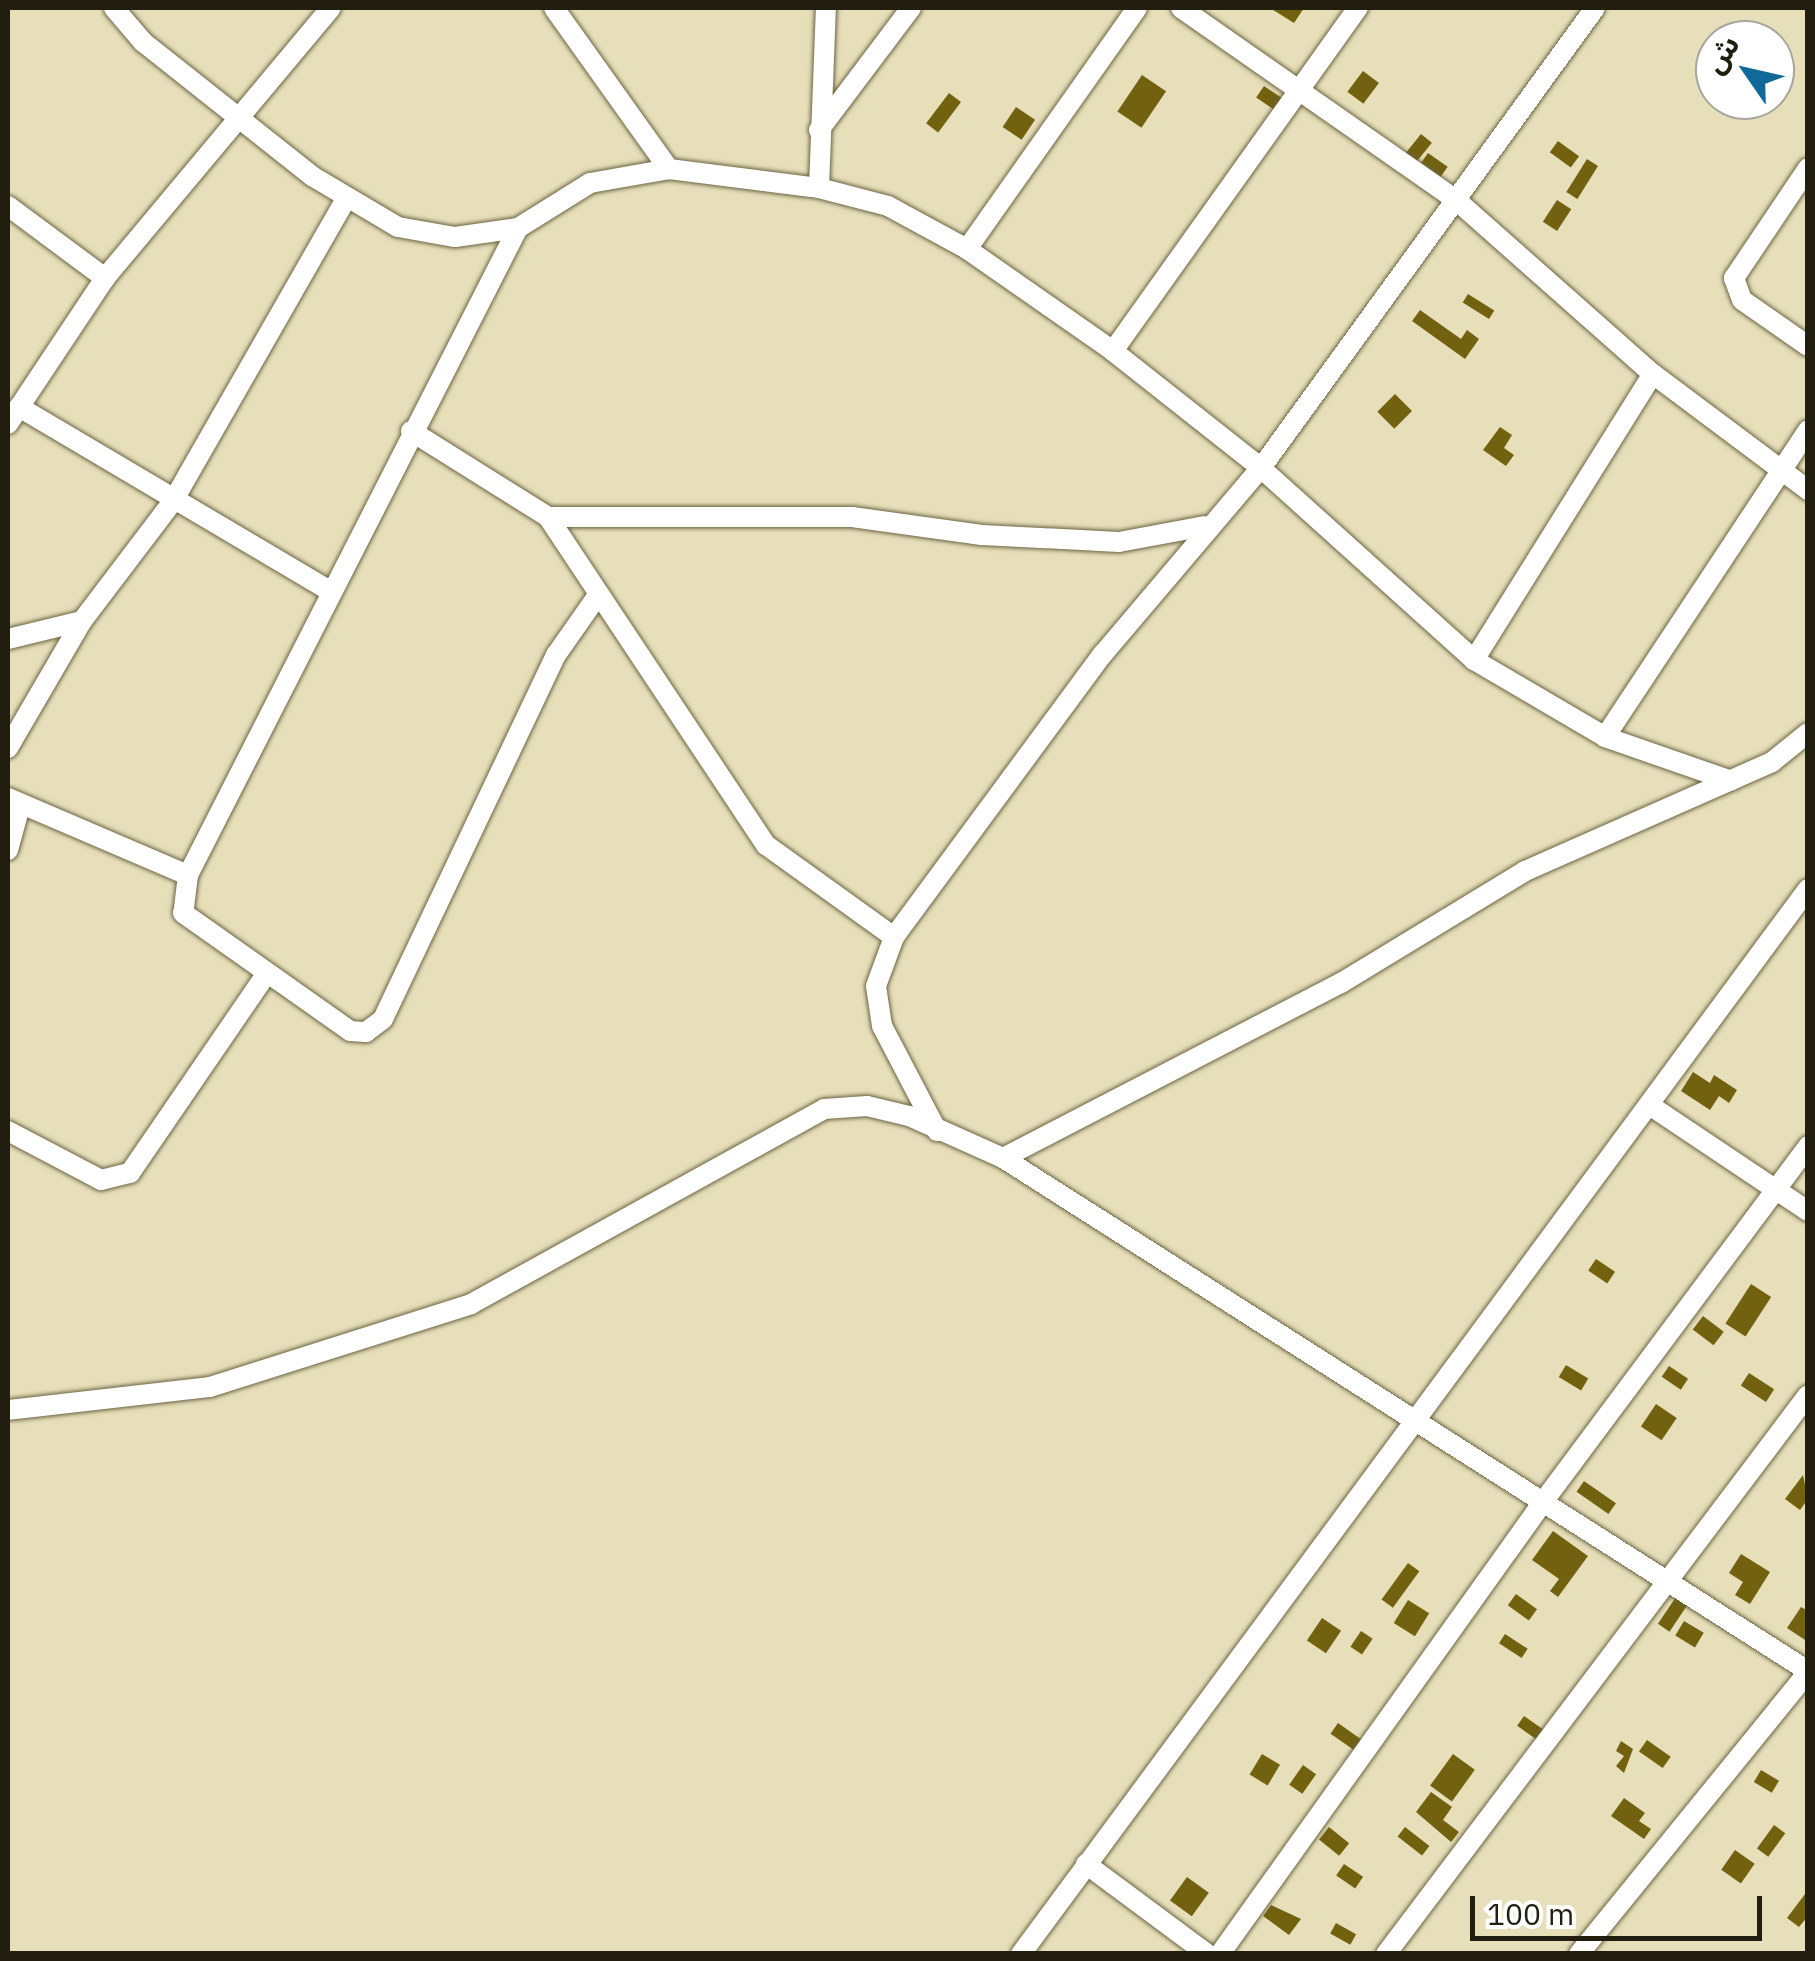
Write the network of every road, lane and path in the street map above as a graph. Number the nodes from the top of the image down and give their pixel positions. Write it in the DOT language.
graph roads {
  1 [pos="114,8"];
  2 [pos="331,8"];
  3 [pos="554,8"];
  4 [pos="826,8"];
  5 [pos="911,8"];
  6 [pos="1138,8"];
  7 [pos="1181,8"];
  8 [pos="1358,8"];
  9 [pos="1594,8"];
  10 [pos="1299,89"];
  11 [pos="235,116"];
  12 [pos="818,132"];
  13 [pos="670,168"];
  14 [pos="1808,168"];
  15 [pos="819,188"];
  16 [pos="346,199"];
  17 [pos="1455,199"];
  18 [pos="8,206"];
  19 [pos="518,228"];
  20 [pos="966,248"];
  21 [pos="105,278"];
  22 [pos="1808,346"];
  23 [pos="1113,350"];
  24 [pos="1653,374"];
  25 [pos="13,415"];
  26 [pos="411,430"];
  27 [pos="1808,430"];
  28 [pos="1260,468"];
  29 [pos="1778,470"];
  30 [pos="1808,490"];
  31 [pos="174,501"];
  32 [pos="548,517"];
  33 [pos="1205,526"];
  34 [pos="329,590"];
  35 [pos="598,596"];
  36 [pos="82,620"];
  37 [pos="8,639"];
  38 [pos="1474,660"];
  39 [pos="1808,733"];
  40 [pos="1605,737"];
  41 [pos="8,748"];
  42 [pos="1731,781"];
  43 [pos="14,802"];
  44 [pos="8,850"];
  45 [pos="188,875"];
  46 [pos="1808,889"];
  47 [pos="894,938"];
  48 [pos="268,973"];
  49 [pos="1651,1106"];
  50 [pos="937,1130"];
  51 [pos="8,1131"];
  52 [pos="1808,1146"];
  53 [pos="1003,1158"];
  54 [pos="1775,1189"];
  55 [pos="1808,1211"];
  56 [pos="1808,1395"];
  57 [pos="8,1410"];
  58 [pos="1415,1418"];
  59 [pos="1543,1502"];
  60 [pos="1667,1579"];
  61 [pos="1808,1672"];
  62 [pos="1086,1864"];
  63 [pos="1021,1954"];
  64 [pos="1207,1954"];
  65 [pos="1220,1954"];
  66 [pos="1386,1954"];
  67 [pos="1578,1954"];
  1 -- 11 [label="street"];
  2 -- 11 [label="street"];
  3 -- 13 [label="street"];
  4 -- 12 [label="street"];
  5 -- 12 [label="street"];
  6 -- 20 [label="street"];
  7 -- 10 [label="street"];
  8 -- 10 [label="street"];
  9 -- 17 [label="street"];
  10 -- 17 [label="street"];
  10 -- 23 [label="street"];
  11 -- 16 [label="street"];
  11 -- 21 [label="street"];
  12 -- 15 [label="street"];
  13 -- 15 [label="street"];
  13 -- 19 [label="street"];
  14 -- 22 [label="street"];
  15 -- 20 [label="street"];
  16 -- 19 [label="street"];
  16 -- 31 [label="street"];
  17 -- 24 [label="street"];
  17 -- 28 [label="street"];
  18 -- 21 [label="street"];
  19 -- 26 [label="street"];
  20 -- 23 [label="street"];
  21 -- 25 [label="street"];
  23 -- 28 [label="street"];
  24 -- 29 [label="street"];
  24 -- 38 [label="street"];
  25 -- 31 [label="street"];
  26 -- 32 [label="street"];
  26 -- 34 [label="street"];
  27 -- 29 [label="street"];
  28 -- 33 [label="street"];
  28 -- 38 [label="street"];
  29 -- 30 [label="street"];
  29 -- 40 [label="street"];
  31 -- 34 [label="street"];
  31 -- 36 [label="street"];
  32 -- 33 [label="street"];
  32 -- 35 [label="street"];
  33 -- 47 [label="street"];
  34 -- 45 [label="street"];
  35 -- 47 [label="street"];
  35 -- 48 [label="street"];
  36 -- 37 [label="street"];
  36 -- 41 [label="street"];
  38 -- 40 [label="street"];
  39 -- 42 [label="street"];
  40 -- 42 [label="street"];
  42 -- 53 [label="street"];
  43 -- 44 [label="street"];
  43 -- 45 [label="street"];
  45 -- 48 [label="street"];
  46 -- 49 [label="street"];
  47 -- 50 [label="street"];
  48 -- 51 [label="street"];
  49 -- 54 [label="street"];
  49 -- 58 [label="street"];
  50 -- 53 [label="street"];
  50 -- 57 [label="street"];
  52 -- 54 [label="street"];
  53 -- 58 [label="street"];
  54 -- 55 [label="street"];
  54 -- 59 [label="street"];
  56 -- 60 [label="street"];
  58 -- 59 [label="street"];
  58 -- 62 [label="street"];
  59 -- 60 [label="street"];
  59 -- 65 [label="street"];
  60 -- 61 [label="street"];
  60 -- 66 [label="street"];
  61 -- 67 [label="street"];
  62 -- 63 [label="street"];
  62 -- 64 [label="street"];
}
